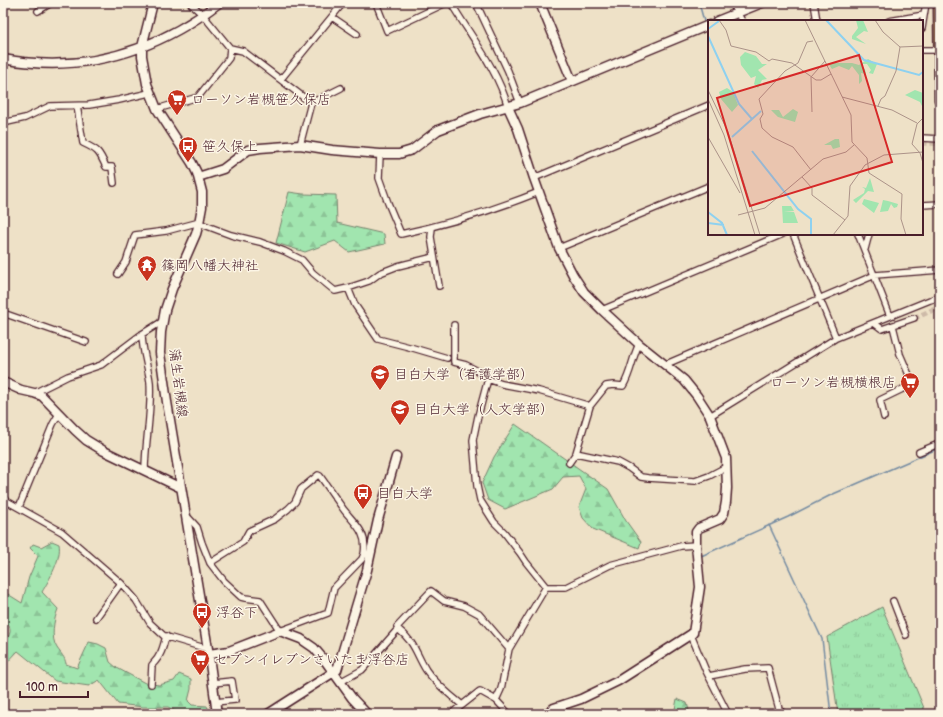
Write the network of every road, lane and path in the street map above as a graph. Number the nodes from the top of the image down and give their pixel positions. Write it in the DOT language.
graph roads {
  1 [pos="51,3"];
  2 [pos="153,3"];
  3 [pos="190,3"];
  4 [pos="219,3"];
  5 [pos="343,3"];
  6 [pos="376,3"];
  7 [pos="446,3"];
  8 [pos="451,3"];
  9 [pos="476,3"];
  10 [pos="540,3"];
  11 [pos="732,3"];
  12 [pos="739,3"];
  13 [pos="762,3"];
  14 [pos="814,3"];
  15 [pos="926,3"];
  16 [pos="939,3"];
  17 [pos="38,11"];
  18 [pos="738,12"];
  19 [pos="203,15"];
  20 [pos="924,15"];
  21 [pos="332,17"];
  22 [pos="720,20"];
  23 [pos="742,20"];
  24 [pos="817,20"];
  25 [pos="895,20"];
  26 [pos="923,22"];
  27 [pos="708,28"];
  28 [pos="357,34"];
  29 [pos="142,47"];
  30 [pos="230,48"];
  31 [pos="923,50"];
  32 [pos="940,50"];
  33 [pos="3,59"];
  34 [pos="281,79"];
  35 [pos="572,81"];
  36 [pos="341,88"];
  37 [pos="149,93"];
  38 [pos="940,100"];
  39 [pos="311,102"];
  40 [pos="520,103"];
  41 [pos="708,105"];
  42 [pos="77,106"];
  43 [pos="508,107"];
  44 [pos="157,109"];
  45 [pos="3,123"];
  46 [pos="923,138"];
  47 [pos="940,139"];
  48 [pos="300,145"];
  49 [pos="380,154"];
  50 [pos="198,177"];
  51 [pos="534,178"];
  52 [pos="114,183"];
  53 [pos="708,186"];
  54 [pos="539,192"];
  55 [pos="923,204"];
  56 [pos="940,204"];
  57 [pos="199,223"];
  58 [pos="432,228"];
  59 [pos="781,235"];
  60 [pos="793,235"];
  61 [pos="858,235"];
  62 [pos="869,235"];
  63 [pos="560,248"];
  64 [pos="865,249"];
  65 [pos="434,257"];
  66 [pos="940,270"];
  67 [pos="118,274"];
  68 [pos="875,275"];
  69 [pos="438,286"];
  70 [pos="348,288"];
  71 [pos="940,297"];
  72 [pos="819,300"];
  73 [pos="602,310"];
  74 [pos="3,313"];
  75 [pos="890,316"];
  76 [pos="914,318"];
  77 [pos="163,321"];
  78 [pos="874,323"];
  79 [pos="454,325"];
  80 [pos="893,326"];
  81 [pos="142,334"];
  82 [pos="836,338"];
  83 [pos="86,342"];
  84 [pos="639,344"];
  85 [pos="447,358"];
  86 [pos="664,365"];
  87 [pos="488,379"];
  88 [pos="3,382"];
  89 [pos="34,393"];
  90 [pos="590,406"];
  91 [pos="60,414"];
  92 [pos="710,416"];
  93 [pos="884,417"];
  94 [pos="940,445"];
  95 [pos="919,452"];
  96 [pos="576,453"];
  97 [pos="396,457"];
  98 [pos="569,464"];
  99 [pos="726,467"];
  100 [pos="145,471"];
  101 [pos="181,488"];
  102 [pos="3,499"];
  103 [pos="19,507"];
  104 [pos="186,515"];
  105 [pos="696,545"];
  106 [pos="367,555"];
  107 [pos="210,563"];
  108 [pos="121,583"];
  109 [pos="546,586"];
  110 [pos="893,601"];
  111 [pos="96,618"];
  112 [pos="398,629"];
  113 [pos="280,631"];
  114 [pos="691,635"];
  115 [pos="906,635"];
  116 [pos="166,636"];
  117 [pos="509,649"];
  118 [pos="209,651"];
  119 [pos="334,673"];
  120 [pos="709,676"];
  121 [pos="340,682"];
  122 [pos="213,683"];
  123 [pos="151,684"];
  124 [pos="496,700"];
  125 [pos="215,702"];
  126 [pos="462,705"];
  127 [pos="217,714"];
  128 [pos="268,714"];
  129 [pos="368,714"];
  130 [pos="451,714"];
  131 [pos="509,714"];
  132 [pos="546,714"];
  133 [pos="728,714"];
  134 [pos="784,714"];
  1 -- 17 [label="street"];
  2 -- 29 [label="street, 蒲生岩槻線"];
  3 -- 19 [label="street"];
  4 -- 19 [label="street"];
  5 -- 21 [label="street"];
  6 -- 7 [label="street"];
  8 -- 43 [label="street"];
  9 -- 40 [label="street"];
  10 -- 35 [label="street"];
  11 -- 18 [label="street"];
  12 -- 18 [label="street"];
  13 -- 18 [label="street"];
  14 -- 24 [label="street"];
  15 -- 20 [label="street"];
  16 -- 32 [label="highway"];
  18 -- 22 [label="street"];
  18 -- 23 [label="street"];
  19 -- 29 [label="street"];
  19 -- 30 [label="street"];
  20 -- 25 [label="street"];
  20 -- 26 [label="street"];
  21 -- 28 [label="street"];
  21 -- 34 [label="street"];
  27 -- 35 [label="street"];
  29 -- 33 [label="street"];
  29 -- 37 [label="street, 蒲生岩槻線"];
  30 -- 34 [label="street"];
  30 -- 44 [label="street"];
  31 -- 32 [label="street"];
  32 -- 38 [label="highway"];
  34 -- 39 [label="street"];
  35 -- 40 [label="street"];
  36 -- 39 [label="street"];
  37 -- 42 [label="street"];
  37 -- 44 [label="street, 蒲生岩槻線"];
  39 -- 48 [label="street"];
  40 -- 43 [label="street"];
  41 -- 51 [label="street"];
  42 -- 45 [label="street"];
  42 -- 52 [label="street"];
  43 -- 49 [label="street"];
  43 -- 51 [label="street"];
  44 -- 50 [label="street, 蒲生岩槻線"];
  46 -- 47 [label="street"];
  48 -- 49 [label="street"];
  48 -- 50 [label="street"];
  49 -- 58 [label="street"];
  50 -- 57 [label="street, 蒲生岩槻線"];
  51 -- 54 [label="street"];
  53 -- 63 [label="street"];
  54 -- 58 [label="street"];
  54 -- 63 [label="street"];
  55 -- 56 [label="street"];
  57 -- 67 [label="street"];
  57 -- 70 [label="street"];
  57 -- 77 [label="street, 蒲生岩槻線"];
  58 -- 65 [label="street"];
  59 -- 73 [label="street"];
  60 -- 72 [label="street"];
  61 -- 64 [label="street"];
  62 -- 64 [label="street"];
  63 -- 73 [label="street"];
  64 -- 68 [label="street"];
  65 -- 69 [label="street"];
  65 -- 70 [label="street"];
  66 -- 68 [label="street"];
  68 -- 72 [label="street"];
  68 -- 75 [label="street"];
  70 -- 85 [label="street"];
  71 -- 75 [label="street"];
  72 -- 82 [label="street"];
  72 -- 86 [label="street"];
  73 -- 84 [label="street"];
  74 -- 83 [label="street"];
  75 -- 78 [label="street"];
  76 -- 80 [label="street"];
  77 -- 81 [label="street"];
  77 -- 101 [label="street, 蒲生岩槻線"];
  78 -- 80 [label="street"];
  78 -- 82 [label="street"];
  79 -- 87 [label="street"];
  80 -- 93 [label="street"];
  81 -- 89 [label="street"];
  81 -- 100 [label="street"];
  82 -- 92 [label="street"];
  84 -- 86 [label="street"];
  84 -- 90 [label="street"];
  86 -- 92 [label="street"];
  87 -- 90 [label="street"];
  87 -- 109 [label="street"];
  88 -- 89 [label="street"];
  89 -- 91 [label="street"];
  90 -- 96 [label="street"];
  91 -- 100 [label="street"];
  91 -- 103 [label="street"];
  92 -- 99 [label="street"];
  94 -- 95 [label="street"];
  96 -- 98 [label="street"];
  96 -- 99 [label="street"];
  97 -- 106 [label="street"];
  99 -- 105 [label="street"];
  100 -- 101 [label="street"];
  101 -- 104 [label="street, 蒲生岩槻線"];
  102 -- 103 [label="street"];
  103 -- 108 [label="street"];
  104 -- 107 [label="street"];
  104 -- 118 [label="street, 蒲生岩槻線"];
  105 -- 109 [label="street"];
  105 -- 114 [label="street"];
  106 -- 107 [label="street"];
  106 -- 113 [label="street"];
  106 -- 119 [label="street"];
  107 -- 113 [label="street"];
  108 -- 111 [label="street"];
  108 -- 116 [label="street"];
  109 -- 117 [label="street"];
  110 -- 115 [label="street"];
  112 -- 117 [label="street"];
  112 -- 121 [label="street"];
  112 -- 126 [label="street"];
  113 -- 118 [label="street"];
  113 -- 119 [label="street"];
  114 -- 120 [label="street"];
  114 -- 132 [label="street"];
  116 -- 118 [label="street"];
  116 -- 123 [label="street"];
  117 -- 124 [label="street"];
  118 -- 122 [label="street, 蒲生岩槻線"];
  119 -- 121 [label="street"];
  119 -- 128 [label="street"];
  120 -- 133 [label="street"];
  120 -- 134 [label="street"];
  121 -- 129 [label="street"];
  122 -- 125 [label="street, 蒲生岩槻線"];
  122 -- 125 [label="street"];
  124 -- 126 [label="street"];
  124 -- 131 [label="street"];
  125 -- 127 [label="street, 蒲生岩槻線"];
  126 -- 130 [label="street"];
}
